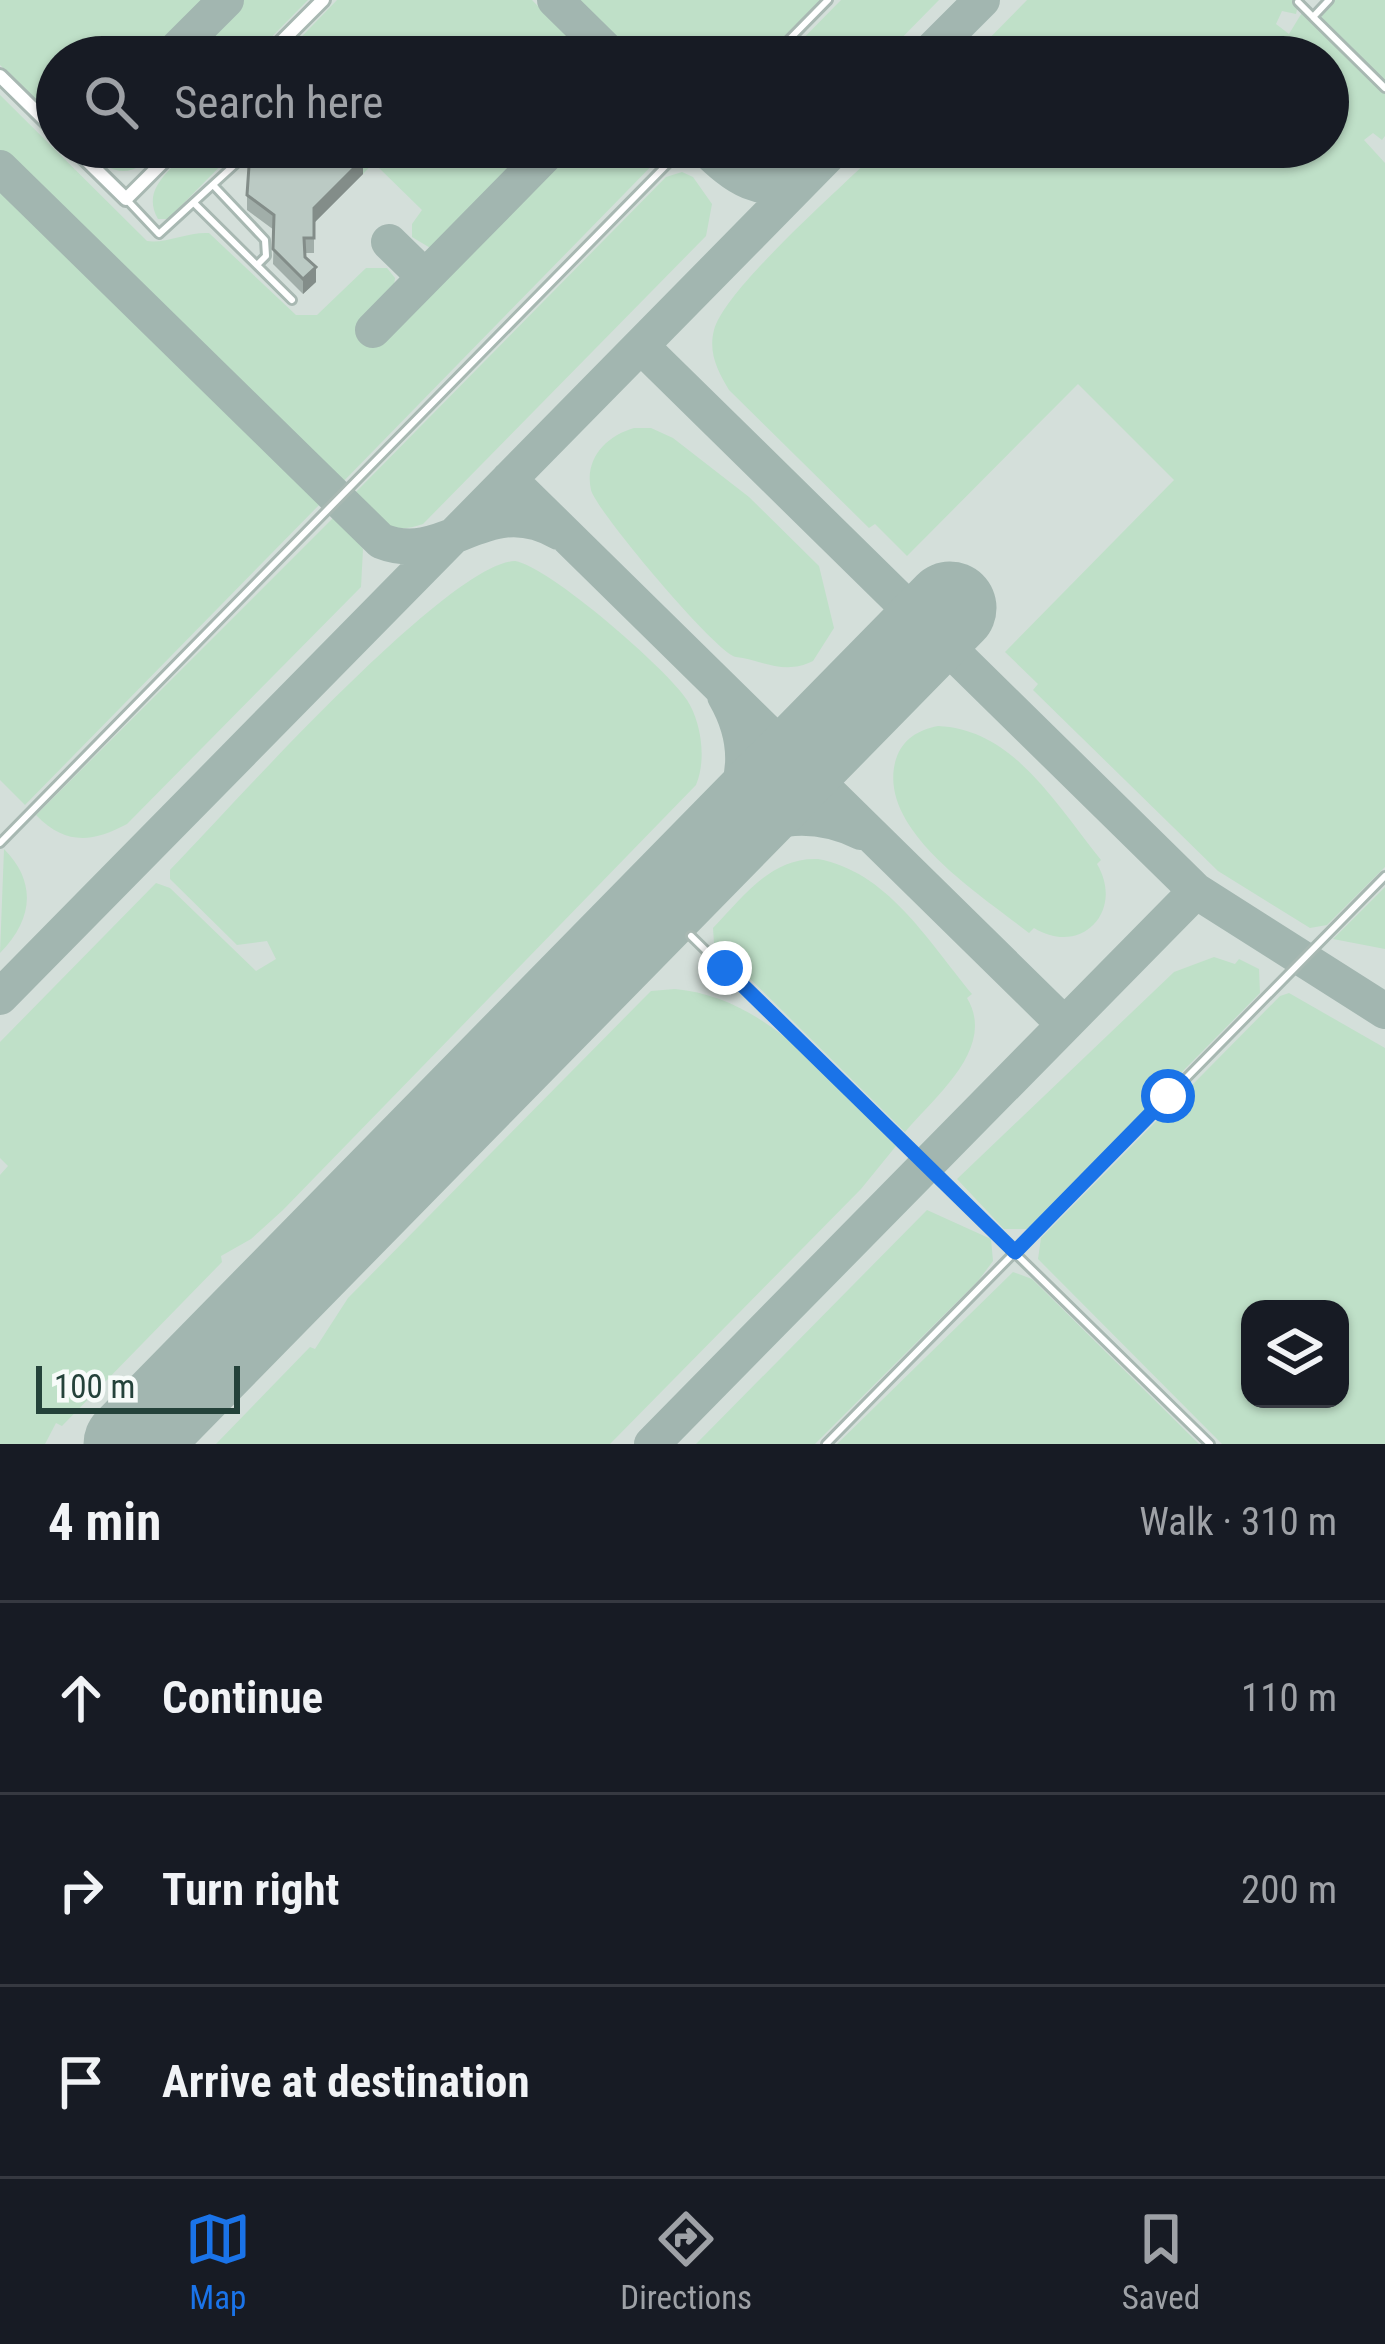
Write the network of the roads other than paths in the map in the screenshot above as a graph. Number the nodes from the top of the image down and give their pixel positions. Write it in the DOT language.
graph roads {
  1 [pos="323,0"];
  2 [pos="828,0"];
  3 [pos="1329,0"];
  4 [pos="1298,2"];
  5 [pos="1312,17"];
  6 [pos="287,36"];
  7 [pos="793,36"];
  8 [pos="1332,36"];
  9 [pos="1349,53"];
  10 [pos="0,76"];
  11 [pos="1385,88"];
  12 [pos="36,111"];
  13 [pos="94,168"];
  14 [pos="157,168"];
  15 [pos="232,168"];
  16 [pos="663,168"];
  17 [pos="214,186"];
  18 [pos="126,199"];
  19 [pos="195,204"];
  20 [pos="257,266"];
  21 [pos="292,300"];
  22 [pos="0,842"];
  23 [pos="1385,876"];
  24 [pos="691,936"];
  25 [pos="1015,1252"];
  26 [pos="826,1444"];
  27 [pos="1210,1444"];
  1 -- 6 [label="street"];
  2 -- 7 [label="lane"];
  3 -- 5 [label="lane"];
  4 -- 5 [label="lane"];
  5 -- 8 [label="lane"];
  9 -- 11 [label="lane"];
  10 -- 12 [label="street"];
  13 -- 18 [label="street"];
  14 -- 18 [label="street"];
  15 -- 17 [label="lane"];
  16 -- 22 [label="lane"];
  17 -- 19 [label="lane"];
  17 -- 20 [label="lane"];
  18 -- 19 [label="lane"];
  19 -- 20 [label="lane"];
  20 -- 21 [label="lane"];
  23 -- 25 [label="lane"];
  24 -- 25 [label="lane"];
  25 -- 26 [label="lane"];
  25 -- 27 [label="lane"];
}
